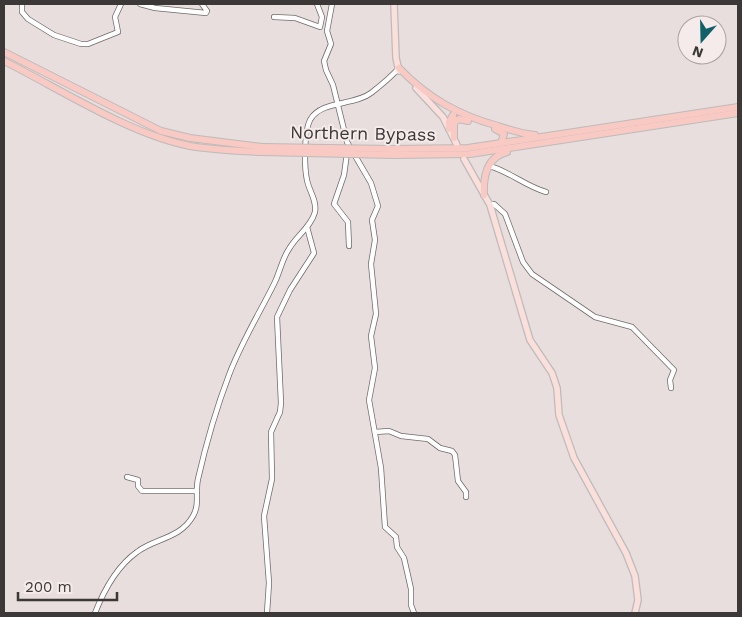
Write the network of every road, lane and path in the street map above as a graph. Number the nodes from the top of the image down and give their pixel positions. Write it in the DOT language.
graph roads {
  1 [pos="22,4"];
  2 [pos="120,4"];
  3 [pos="140,4"];
  4 [pos="202,4"];
  5 [pos="318,4"];
  6 [pos="332,4"];
  7 [pos="394,4"];
  8 [pos="274,17"];
  9 [pos="4,52"];
  10 [pos="4,61"];
  11 [pos="399,68"];
  12 [pos="432,103"];
  13 [pos="338,105"];
  14 [pos="738,107"];
  15 [pos="453,112"];
  16 [pos="738,113"];
  17 [pos="464,119"];
  18 [pos="454,123"];
  19 [pos="449,129"];
  20 [pos="544,135"];
  21 [pos="454,138"];
  22 [pos="501,143"];
  23 [pos="348,144"];
  24 [pos="457,145"];
  25 [pos="532,146"];
  26 [pos="262,149"];
  27 [pos="393,152"];
  28 [pos="472,154"];
  29 [pos="464,159"];
  30 [pos="490,164"];
  31 [pos="481,183"];
  32 [pos="546,192"];
  33 [pos="484,195"];
  34 [pos="490,205"];
  35 [pos="307,227"];
  36 [pos="350,246"];
  37 [pos="672,388"];
  38 [pos="375,432"];
  39 [pos="126,477"];
  40 [pos="197,491"];
  41 [pos="466,497"];
  42 [pos="95,613"];
  43 [pos="267,613"];
  44 [pos="414,613"];
  45 [pos="635,613"];
  1 -- 2 [label="street"];
  3 -- 4 [label="street"];
  5 -- 8 [label="street"];
  6 -- 13 [label="street"];
  7 -- 11 [label="main road"];
  9 -- 26 [label="highway, Northern Bypass"];
  10 -- 26 [label="highway, Northern Bypass"];
  11 -- 12 [label="main road"];
  11 -- 13 [label="street"];
  11 -- 15 [label="highway"];
  12 -- 15 [label="highway"];
  12 -- 19 [label="main road"];
  13 -- 23 [label="street"];
  13 -- 35 [label="street"];
  14 -- 20 [label="highway, Northern Bypass"];
  15 -- 17 [label="highway"];
  15 -- 18 [label="highway"];
  15 -- 19 [label="highway"];
  15 -- 20 [label="highway"];
  16 -- 25 [label="highway, Northern Bypass"];
  17 -- 18 [label="highway"];
  17 -- 22 [label="highway"];
  18 -- 21 [label="highway"];
  19 -- 21 [label="main road"];
  20 -- 22 [label="highway, Northern Bypass"];
  21 -- 24 [label="main road"];
  22 -- 27 [label="highway, Northern Bypass"];
  23 -- 36 [label="street"];
  23 -- 38 [label="street"];
  25 -- 28 [label="highway, Northern Bypass"];
  25 -- 30 [label="highway"];
  26 -- 27 [label="highway, Northern Bypass, bridge"];
  27 -- 28 [label="highway, Northern Bypass"];
  28 -- 30 [label="highway"];
  29 -- 31 [label="main road"];
  30 -- 31 [label="highway"];
  30 -- 32 [label="street"];
  31 -- 33 [label="highway"];
  33 -- 34 [label="main road"];
  34 -- 37 [label="street"];
  34 -- 45 [label="main road"];
  35 -- 40 [label="street"];
  35 -- 43 [label="street"];
  38 -- 41 [label="street"];
  38 -- 44 [label="street"];
  39 -- 40 [label="street"];
  40 -- 42 [label="street"];
}
